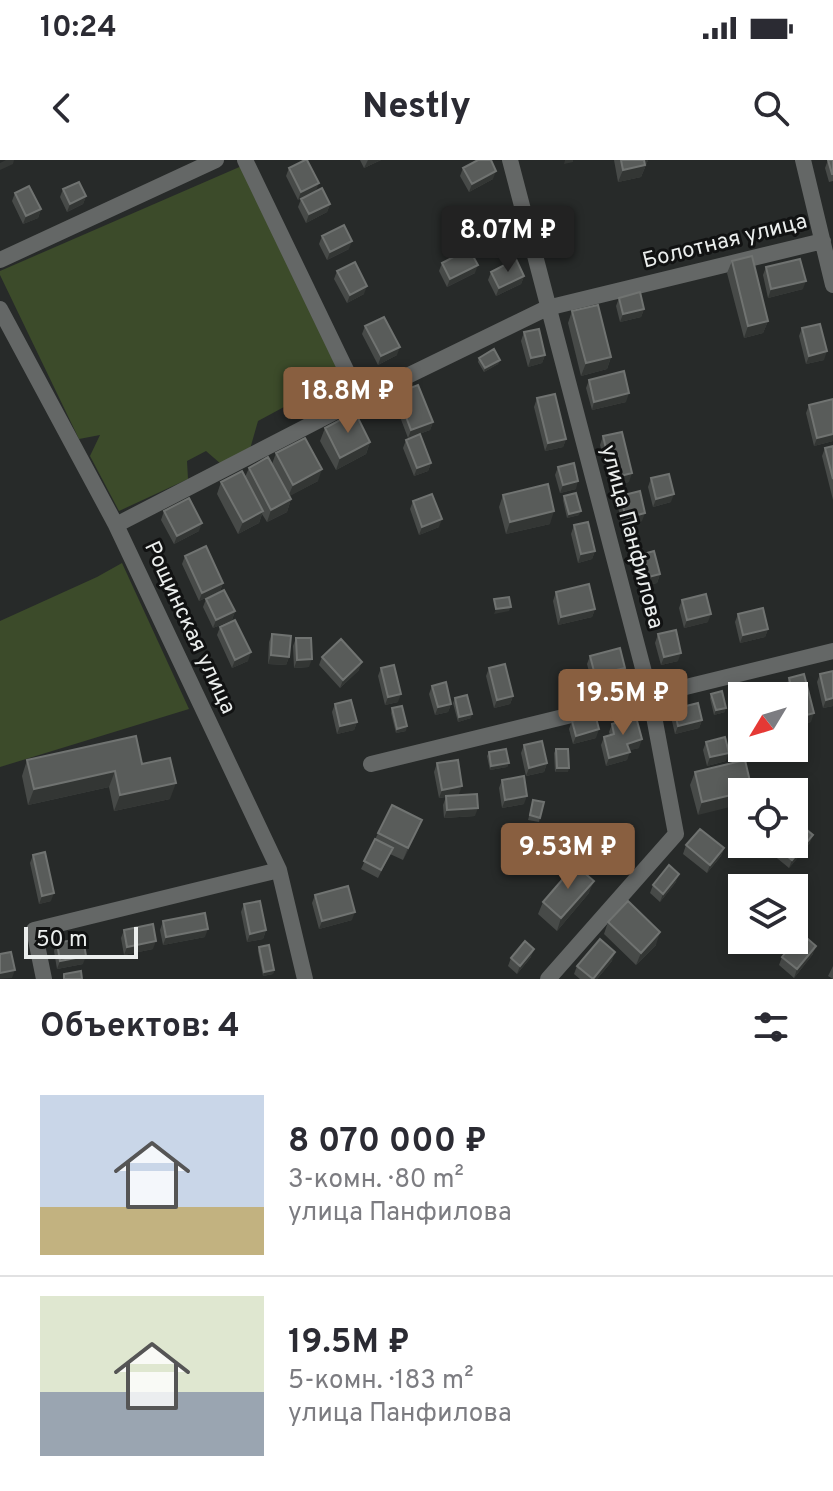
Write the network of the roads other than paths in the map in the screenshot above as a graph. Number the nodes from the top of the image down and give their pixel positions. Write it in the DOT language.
graph roads {
  1 [pos="216,160"];
  2 [pos="245,160"];
  3 [pos="510,160"];
  4 [pos="803,160"];
  5 [pos="823,241"];
  6 [pos="0,260"];
  7 [pos="833,285"];
  8 [pos="547,308"];
  9 [pos="0,309"];
  10 [pos="360,399"];
  11 [pos="116,525"];
  12 [pos="833,651"];
  13 [pos="650,695"];
  14 [pos="371,764"];
  15 [pos="279,870"];
  16 [pos="44,979"];
  17 [pos="305,979"];
  18 [pos="548,979"];
  1 -- 6 [label="street"];
  2 -- 10 [label="street"];
  3 -- 8 [label="street, улица Панфилова"];
  4 -- 5 [label="street"];
  5 -- 7 [label="street"];
  5 -- 8 [label="street, Болотная улица"];
  8 -- 10 [label="street, Болотная улица"];
  8 -- 13 [label="street, улица Панфилова"];
  9 -- 11 [label="street, Рощинская улица"];
  10 -- 11 [label="street, Болотная улица"];
  11 -- 15 [label="street, Рощинская улица"];
  12 -- 13 [label="street"];
  13 -- 14 [label="street"];
  13 -- 18 [label="street, улица Панфилова"];
  15 -- 16 [label="street"];
  15 -- 17 [label="street, Рощинская улица"];
}
